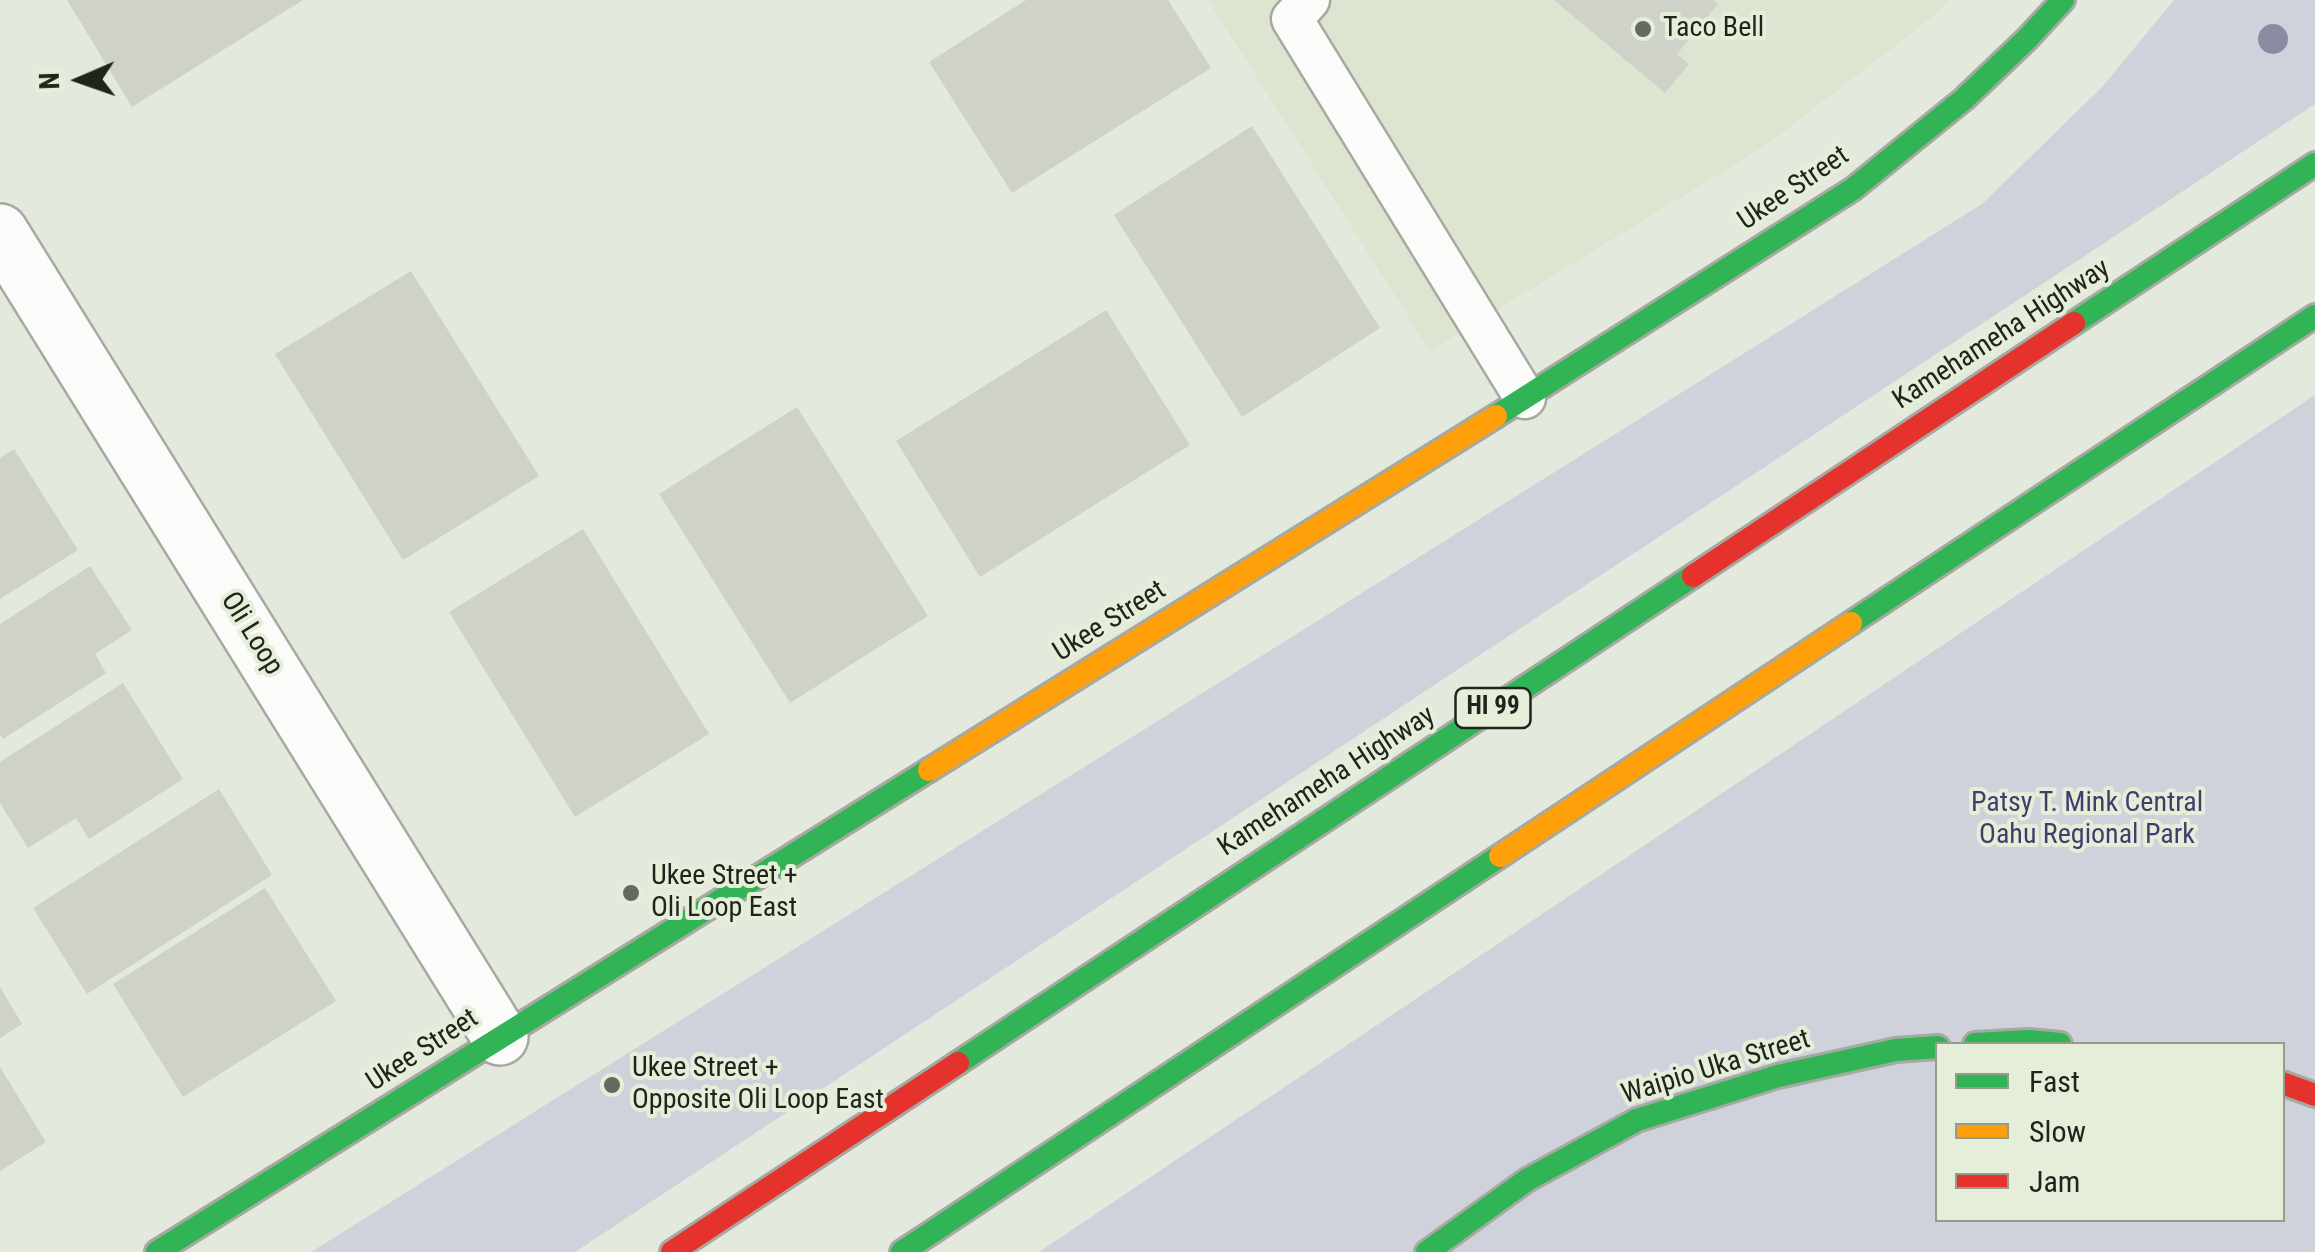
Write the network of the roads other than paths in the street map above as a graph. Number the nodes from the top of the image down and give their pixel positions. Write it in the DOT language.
graph roads {
  1 [pos="2063,0"];
  2 [pos="1293,6"];
  3 [pos="2315,164"];
  4 [pos="0,232"];
  5 [pos="2315,316"];
  6 [pos="1525,398"];
  7 [pos="500,1037"];
  8 [pos="2002,1042"];
  9 [pos="2044,1042"];
  10 [pos="1935,1047"];
  11 [pos="2285,1085"];
  12 [pos="2315,1096"];
  13 [pos="157,1252"];
  14 [pos="672,1252"];
  15 [pos="902,1252"];
  16 [pos="1426,1252"];
  1 -- 6 [label="main road, Ukee Street"];
  2 -- 6 [label="lane"];
  3 -- 14 [label="main road, Kamehameha Highway / HI 99"];
  4 -- 7 [label="street, Oli Loop"];
  5 -- 15 [label="main road"];
  6 -- 7 [label="main road, Ukee Street"];
  7 -- 13 [label="main road, Ukee Street"];
  8 -- 9 [label="main road"];
  10 -- 16 [label="main road, Waipio Uka Street"];
  11 -- 12 [label="main road"];
}
